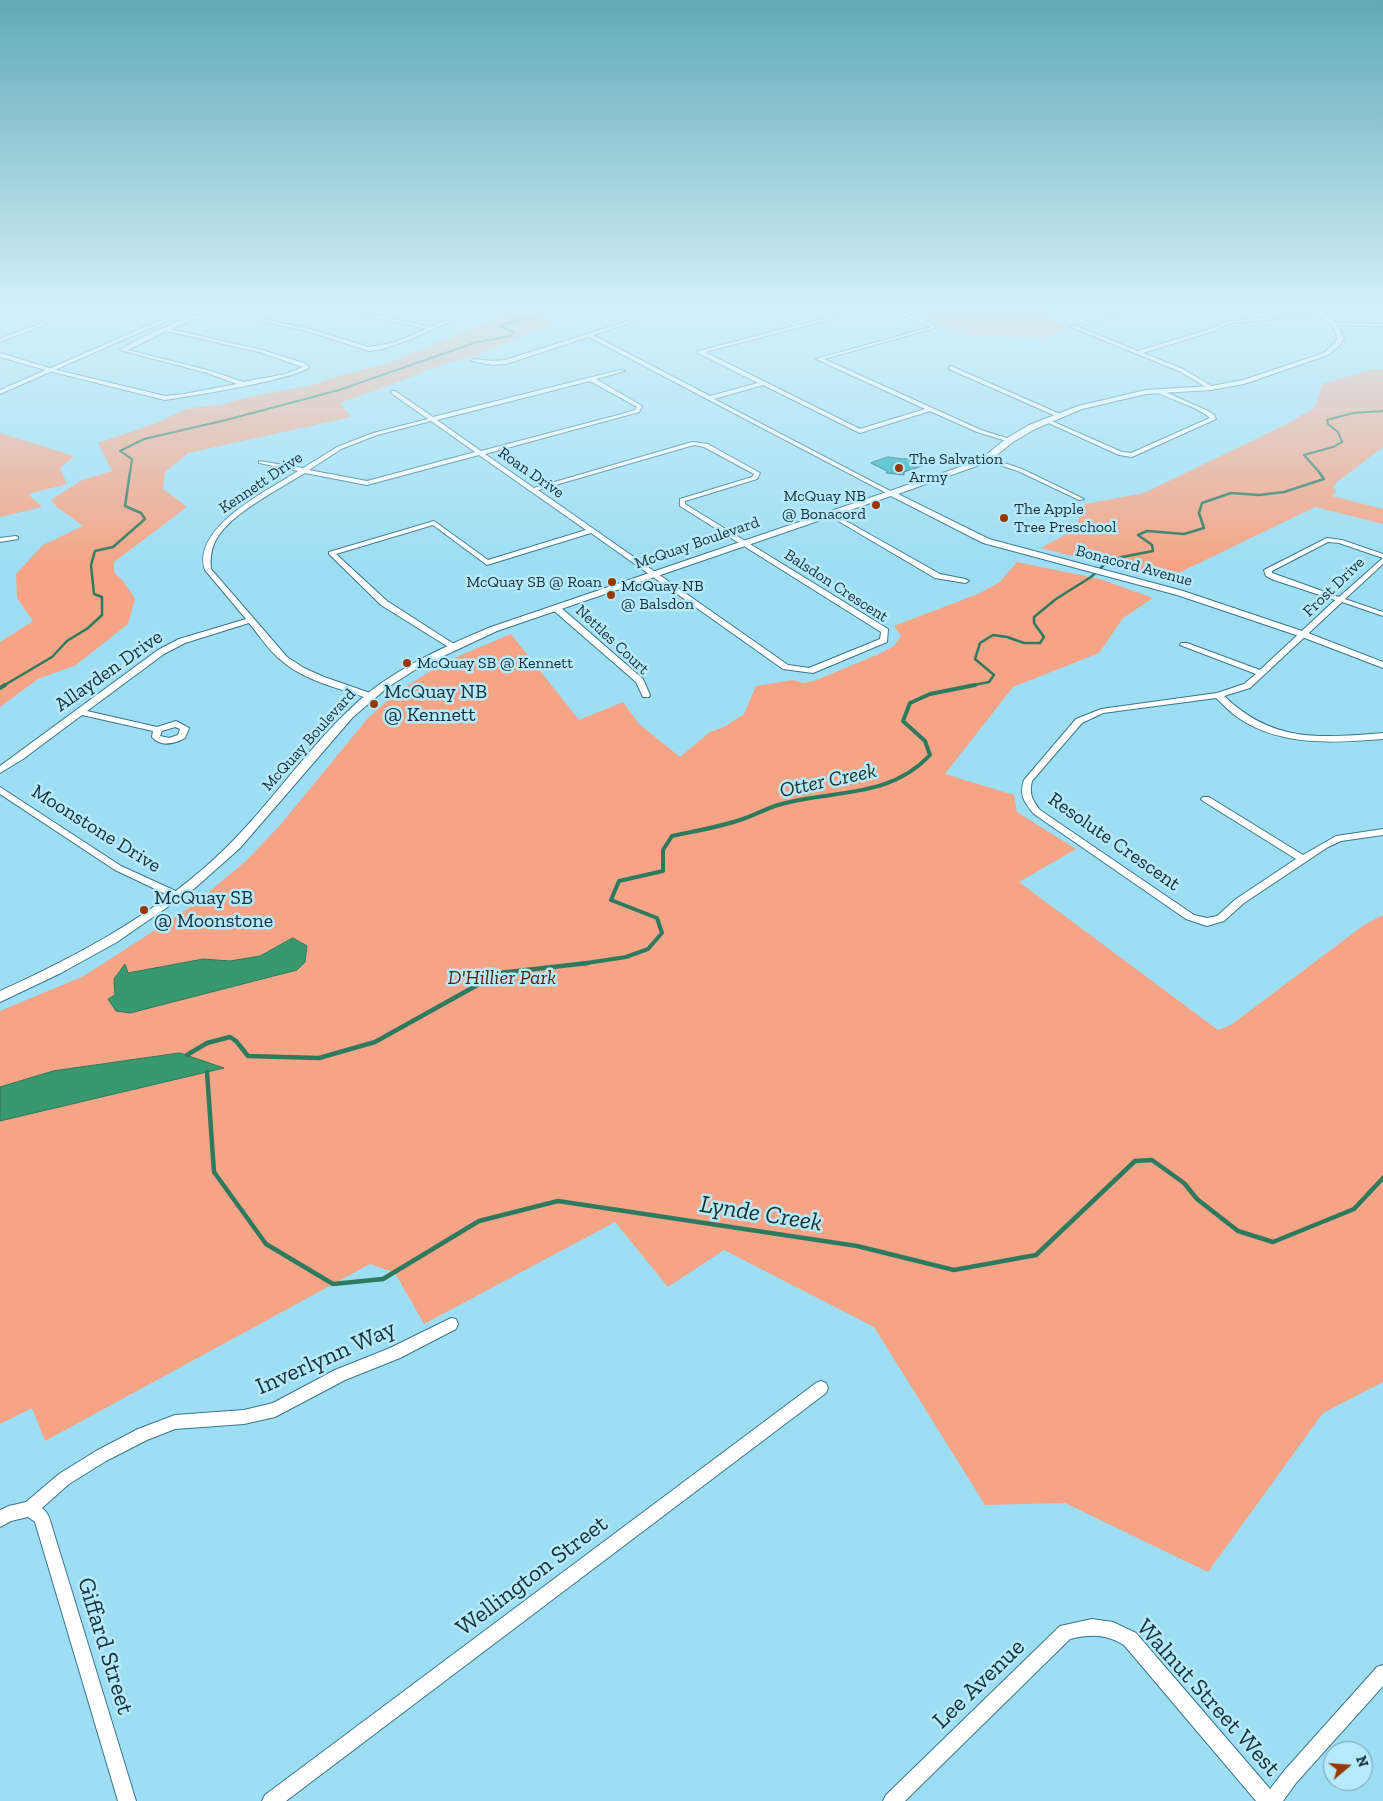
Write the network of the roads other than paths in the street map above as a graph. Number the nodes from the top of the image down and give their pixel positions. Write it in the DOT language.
graph roads {
  1 [pos="149,394"];
  2 [pos="187,394"];
  3 [pos="396,394"];
  4 [pos="535,394"];
  5 [pos="616,394"];
  6 [pos="702,394"];
  7 [pos="724,394"];
  8 [pos="786,394"];
  9 [pos="896,394"];
  10 [pos="1010,394"];
  11 [pos="1141,394"];
  12 [pos="1165,394"];
  13 [pos="710,398"];
  14 [pos="931,410"];
  15 [pos="1058,415"];
  16 [pos="431,420"];
  17 [pos="1045,420"];
  18 [pos="1010,440"];
  19 [pos="480,454"];
  20 [pos="986,459"];
  21 [pos="262,462"];
  22 [pos="304,471"];
  23 [pos="532,490"];
  24 [pos="892,494"];
  25 [pos="1081,499"];
  26 [pos="830,514"];
  27 [pos="591,531"];
  28 [pos="16,538"];
  29 [pos="0,540"];
  30 [pos="744,544"];
  31 [pos="1383,556"];
  32 [pos="1383,560"];
  33 [pos="654,575"];
  34 [pos="965,581"];
  35 [pos="1340,600"];
  36 [pos="556,608"];
  37 [pos="1383,614"];
  38 [pos="249,620"];
  39 [pos="1305,635"];
  40 [pos="1184,645"];
  41 [pos="453,646"];
  42 [pos="1383,665"];
  43 [pos="1261,673"];
  44 [pos="646,695"];
  45 [pos="1218,695"];
  46 [pos="370,696"];
  47 [pos="80,712"];
  48 [pos="158,730"];
  49 [pos="1383,736"];
  50 [pos="0,770"];
  51 [pos="0,790"];
  52 [pos="1206,799"];
  53 [pos="1383,832"];
  54 [pos="1303,859"];
  55 [pos="176,895"];
  56 [pos="0,997"];
  57 [pos="451,1324"];
  58 [pos="821,1388"];
  59 [pos="30,1509"];
  60 [pos="0,1519"];
  61 [pos="1111,1627"];
  62 [pos="1383,1673"];
  63 [pos="127,1801"];
  64 [pos="270,1801"];
  65 [pos="892,1801"];
  66 [pos="1270,1801"];
  1 -- 2 [label="street"];
  3 -- 16 [label="street, Roan Drive"];
  4 -- 16 [label="street, Kennett Drive"];
  5 -- 19 [label="street"];
  6 -- 13 [label="street, Bonacord Avenue"];
  7 -- 13 [label="street"];
  8 -- 14 [label="street"];
  9 -- 14 [label="street"];
  10 -- 15 [label="street"];
  11 -- 15 [label="street, McQuay Boulevard"];
  12 -- 17 [label="street"];
  13 -- 24 [label="street, Bonacord Avenue"];
  14 -- 18 [label="street"];
  15 -- 17 [label="street, McQuay Boulevard"];
  16 -- 19 [label="street, Roan Drive"];
  16 -- 22 [label="street, Kennett Drive"];
  17 -- 18 [label="street, McQuay Boulevard"];
  18 -- 20 [label="street, McQuay Boulevard"];
  19 -- 22 [label="street"];
  19 -- 23 [label="street, Roan Drive"];
  20 -- 24 [label="street, McQuay Boulevard"];
  20 -- 25 [label="street"];
  21 -- 22 [label="street"];
  22 -- 38 [label="street, Kennett Drive"];
  23 -- 27 [label="street, Roan Drive"];
  23 -- 30 [label="street"];
  24 -- 26 [label="street, McQuay Boulevard"];
  24 -- 39 [label="street, Bonacord Avenue"];
  26 -- 30 [label="street, McQuay Boulevard"];
  26 -- 34 [label="street"];
  27 -- 33 [label="street, Roan Drive"];
  27 -- 41 [label="street"];
  28 -- 29 [label="street"];
  30 -- 33 [label="street, McQuay Boulevard"];
  30 -- 33 [label="street, Balsdon Crescent"];
  31 -- 35 [label="street"];
  32 -- 35 [label="street, Frost Drive"];
  33 -- 36 [label="street, McQuay Boulevard"];
  35 -- 37 [label="street"];
  35 -- 39 [label="street, Frost Drive"];
  36 -- 41 [label="street, McQuay Boulevard"];
  36 -- 44 [label="street, Nettles Court"];
  38 -- 46 [label="street, Kennett Drive"];
  38 -- 47 [label="street, Allayden Drive"];
  39 -- 42 [label="street, Bonacord Avenue"];
  39 -- 43 [label="street, Resolute Crescent"];
  40 -- 43 [label="street"];
  41 -- 46 [label="street, McQuay Boulevard"];
  43 -- 45 [label="street, Resolute Crescent"];
  45 -- 49 [label="street"];
  45 -- 54 [label="street, Resolute Crescent"];
  46 -- 55 [label="street, McQuay Boulevard"];
  47 -- 48 [label="street"];
  47 -- 50 [label="street, Allayden Drive"];
  51 -- 55 [label="street, Moonstone Drive"];
  52 -- 54 [label="street"];
  53 -- 54 [label="street, Resolute Crescent"];
  55 -- 56 [label="street, McQuay Boulevard"];
  57 -- 59 [label="street, Inverlynn Way"];
  58 -- 64 [label="street, Wellington Street"];
  59 -- 60 [label="street"];
  59 -- 63 [label="street, Giffard Street"];
  61 -- 65 [label="street, Lee Avenue"];
  61 -- 66 [label="street, Walnut Street West"];
  62 -- 66 [label="street"];
}
